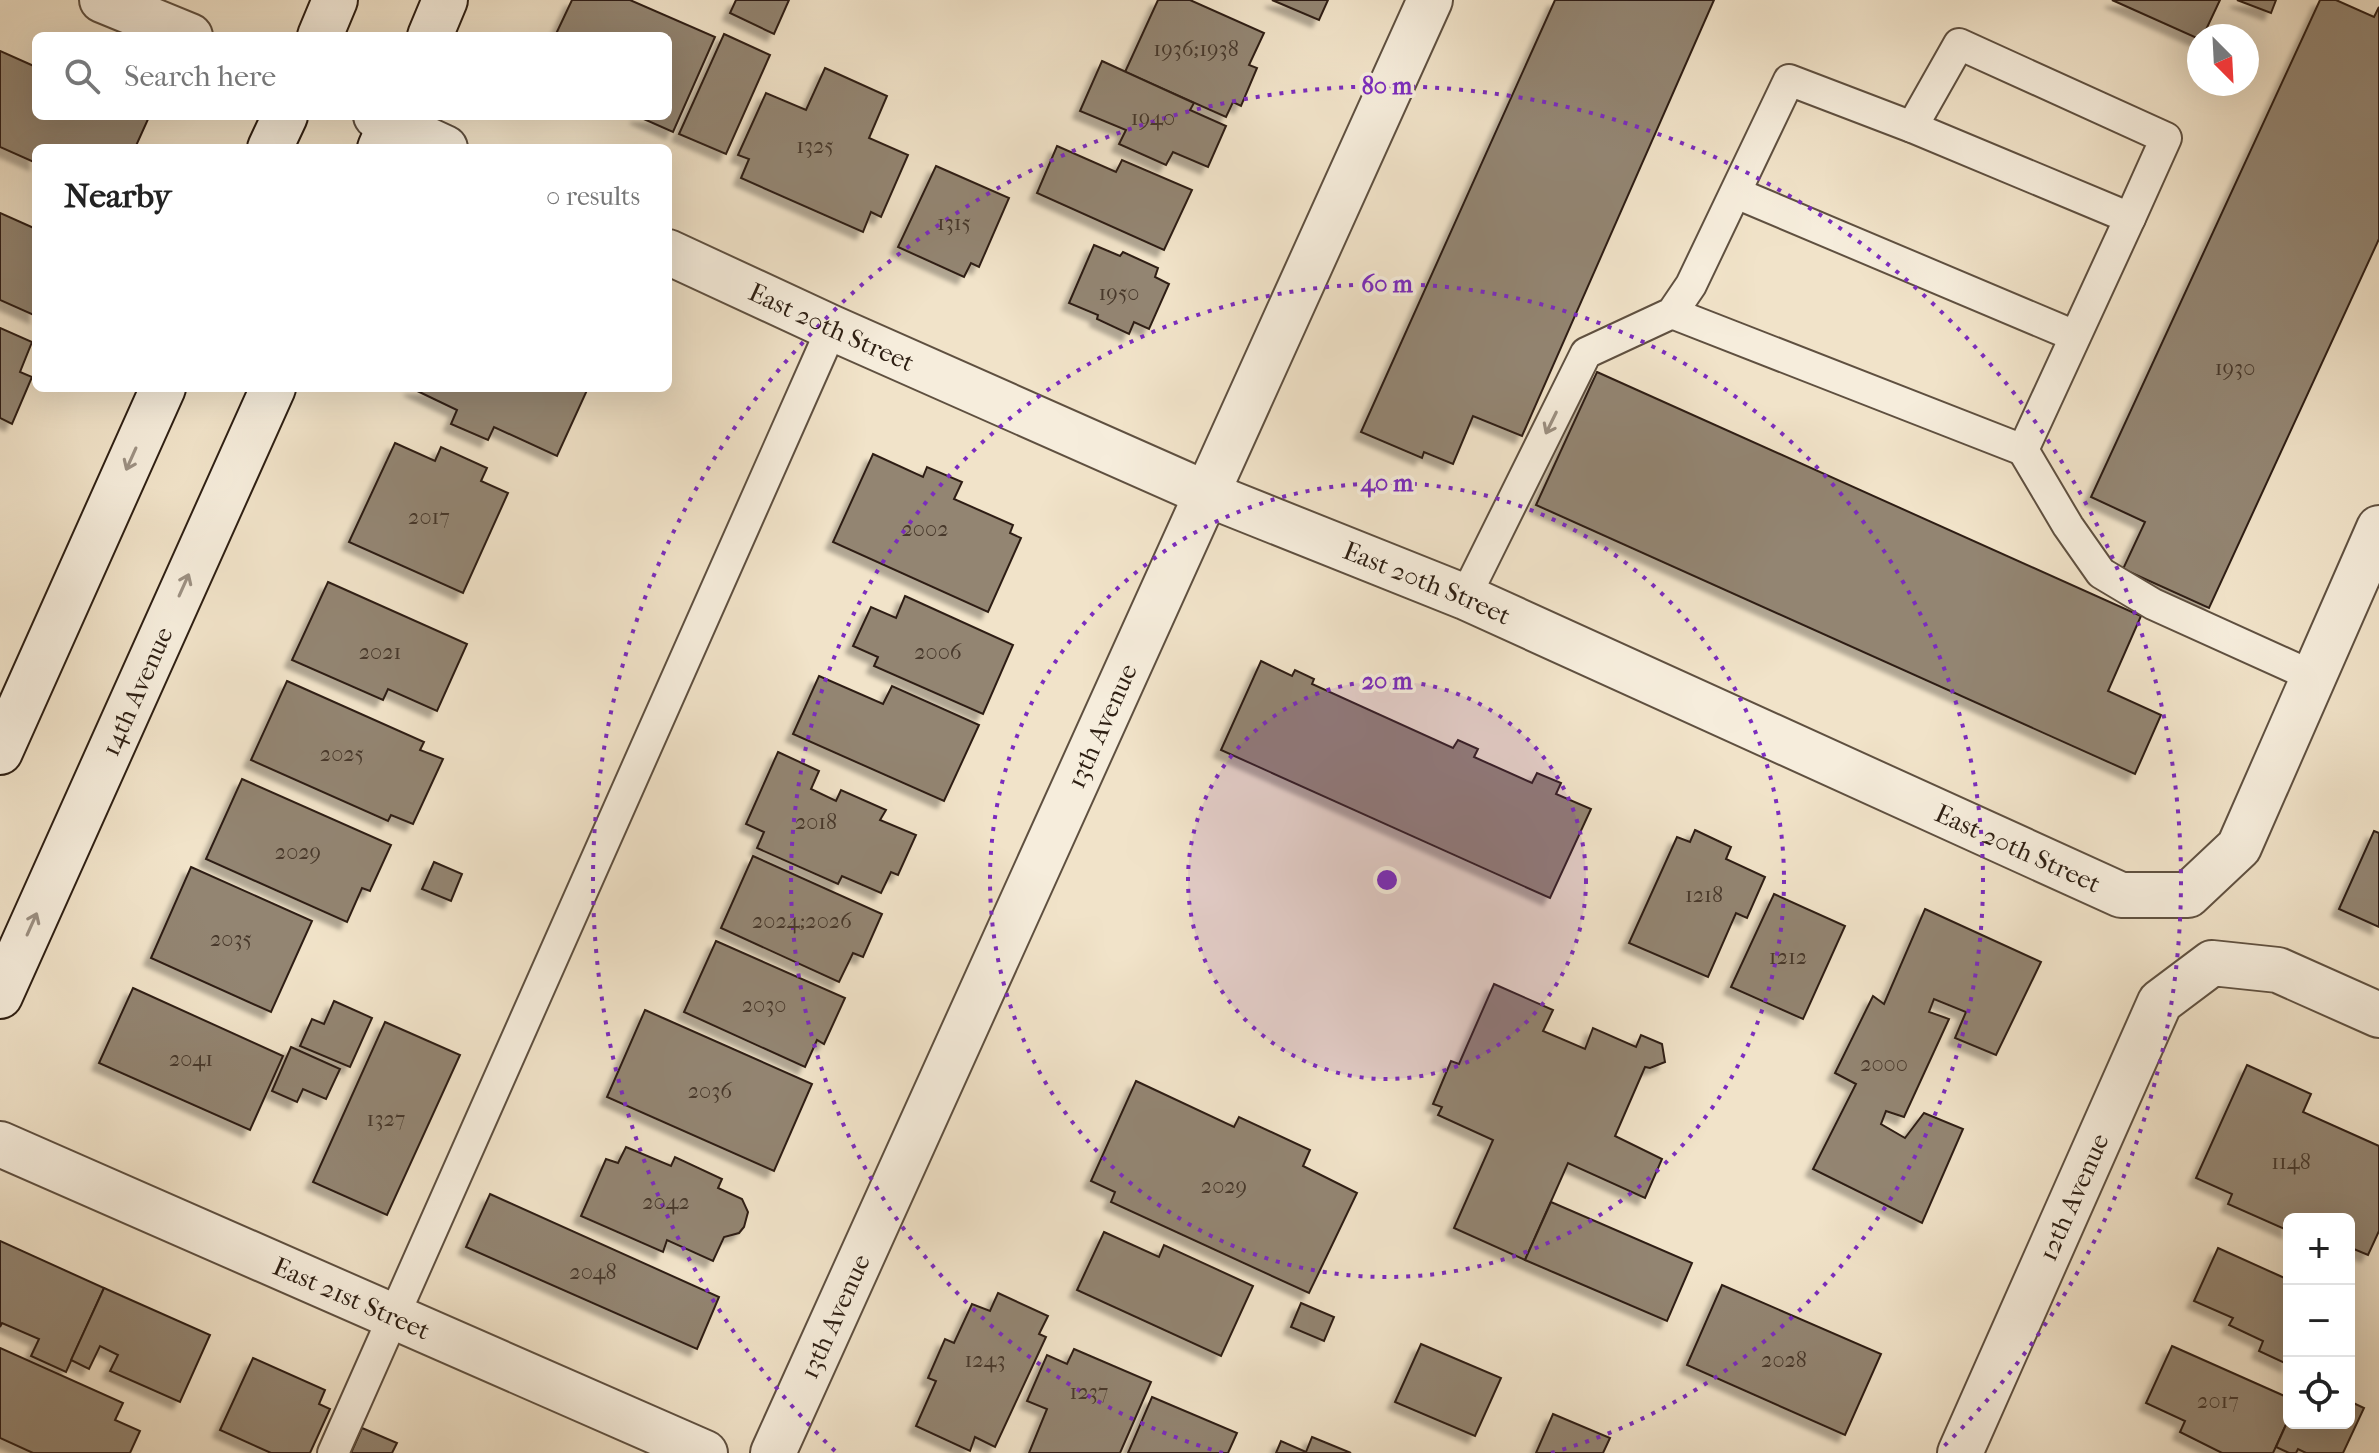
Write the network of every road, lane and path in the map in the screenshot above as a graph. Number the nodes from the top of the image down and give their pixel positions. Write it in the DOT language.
graph roads {
  1 [pos="102,0"];
  2 [pos="335,0"];
  3 [pos="445,0"];
  4 [pos="1430,0"];
  5 [pos="180,32"];
  6 [pos="322,32"];
  7 [pos="432,32"];
  8 [pos="283,120"];
  9 [pos="385,126"];
  10 [pos="1912,127"];
  11 [pos="272,144"];
  12 [pos="434,144"];
  13 [pos="1736,193"];
  14 [pos="2130,218"];
  15 [pos="672,254"];
  16 [pos="1672,313"];
  17 [pos="832,328"];
  18 [pos="2075,336"];
  19 [pos="161,392"];
  20 [pos="271,392"];
  21 [pos="2023,450"];
  22 [pos="1207,494"];
  23 [pos="2379,528"];
  24 [pos="1465,597"];
  25 [pos="2312,676"];
  26 [pos="0,752"];
  27 [pos="0,996"];
  28 [pos="2379,1015"];
  29 [pos="0,1144"];
  30 [pos="395,1316"];
  31 [pos="333,1453"];
  32 [pos="705,1453"];
  33 [pos="773,1453"];
  34 [pos="1960,1453"];
  1 -- 5 [label="street"];
  2 -- 6 [label="street"];
  3 -- 7 [label="street"];
  4 -- 22 [label="street, 13th Avenue"];
  8 -- 11 [label="street"];
  9 -- 12 [label="street"];
  10 -- 13 [label="lane"];
  10 -- 14 [label="lane"];
  10 -- 14 [label="lane"];
  13 -- 16 [label="lane"];
  13 -- 18 [label="lane"];
  14 -- 18 [label="lane"];
  15 -- 17 [label="street, East 20th Street"];
  16 -- 21 [label="lane"];
  16 -- 24 [label="lane, one-way"];
  17 -- 22 [label="street, East 20th Street"];
  17 -- 30 [label="lane"];
  18 -- 21 [label="lane"];
  19 -- 26 [label="street, one-way"];
  27 -- 20 [label="street, 14th Avenue, one-way"];
  21 -- 25 [label="lane"];
  22 -- 24 [label="street, East 20th Street"];
  22 -- 33 [label="street, 13th Avenue"];
  23 -- 25 [label="street"];
  24 -- 25 [label="street, East 20th Street"];
  28 -- 34 [label="street, 12th Avenue"];
  29 -- 30 [label="street, East 21st Street"];
  30 -- 31 [label="lane"];
  30 -- 32 [label="street, East 21st Street"];
}
